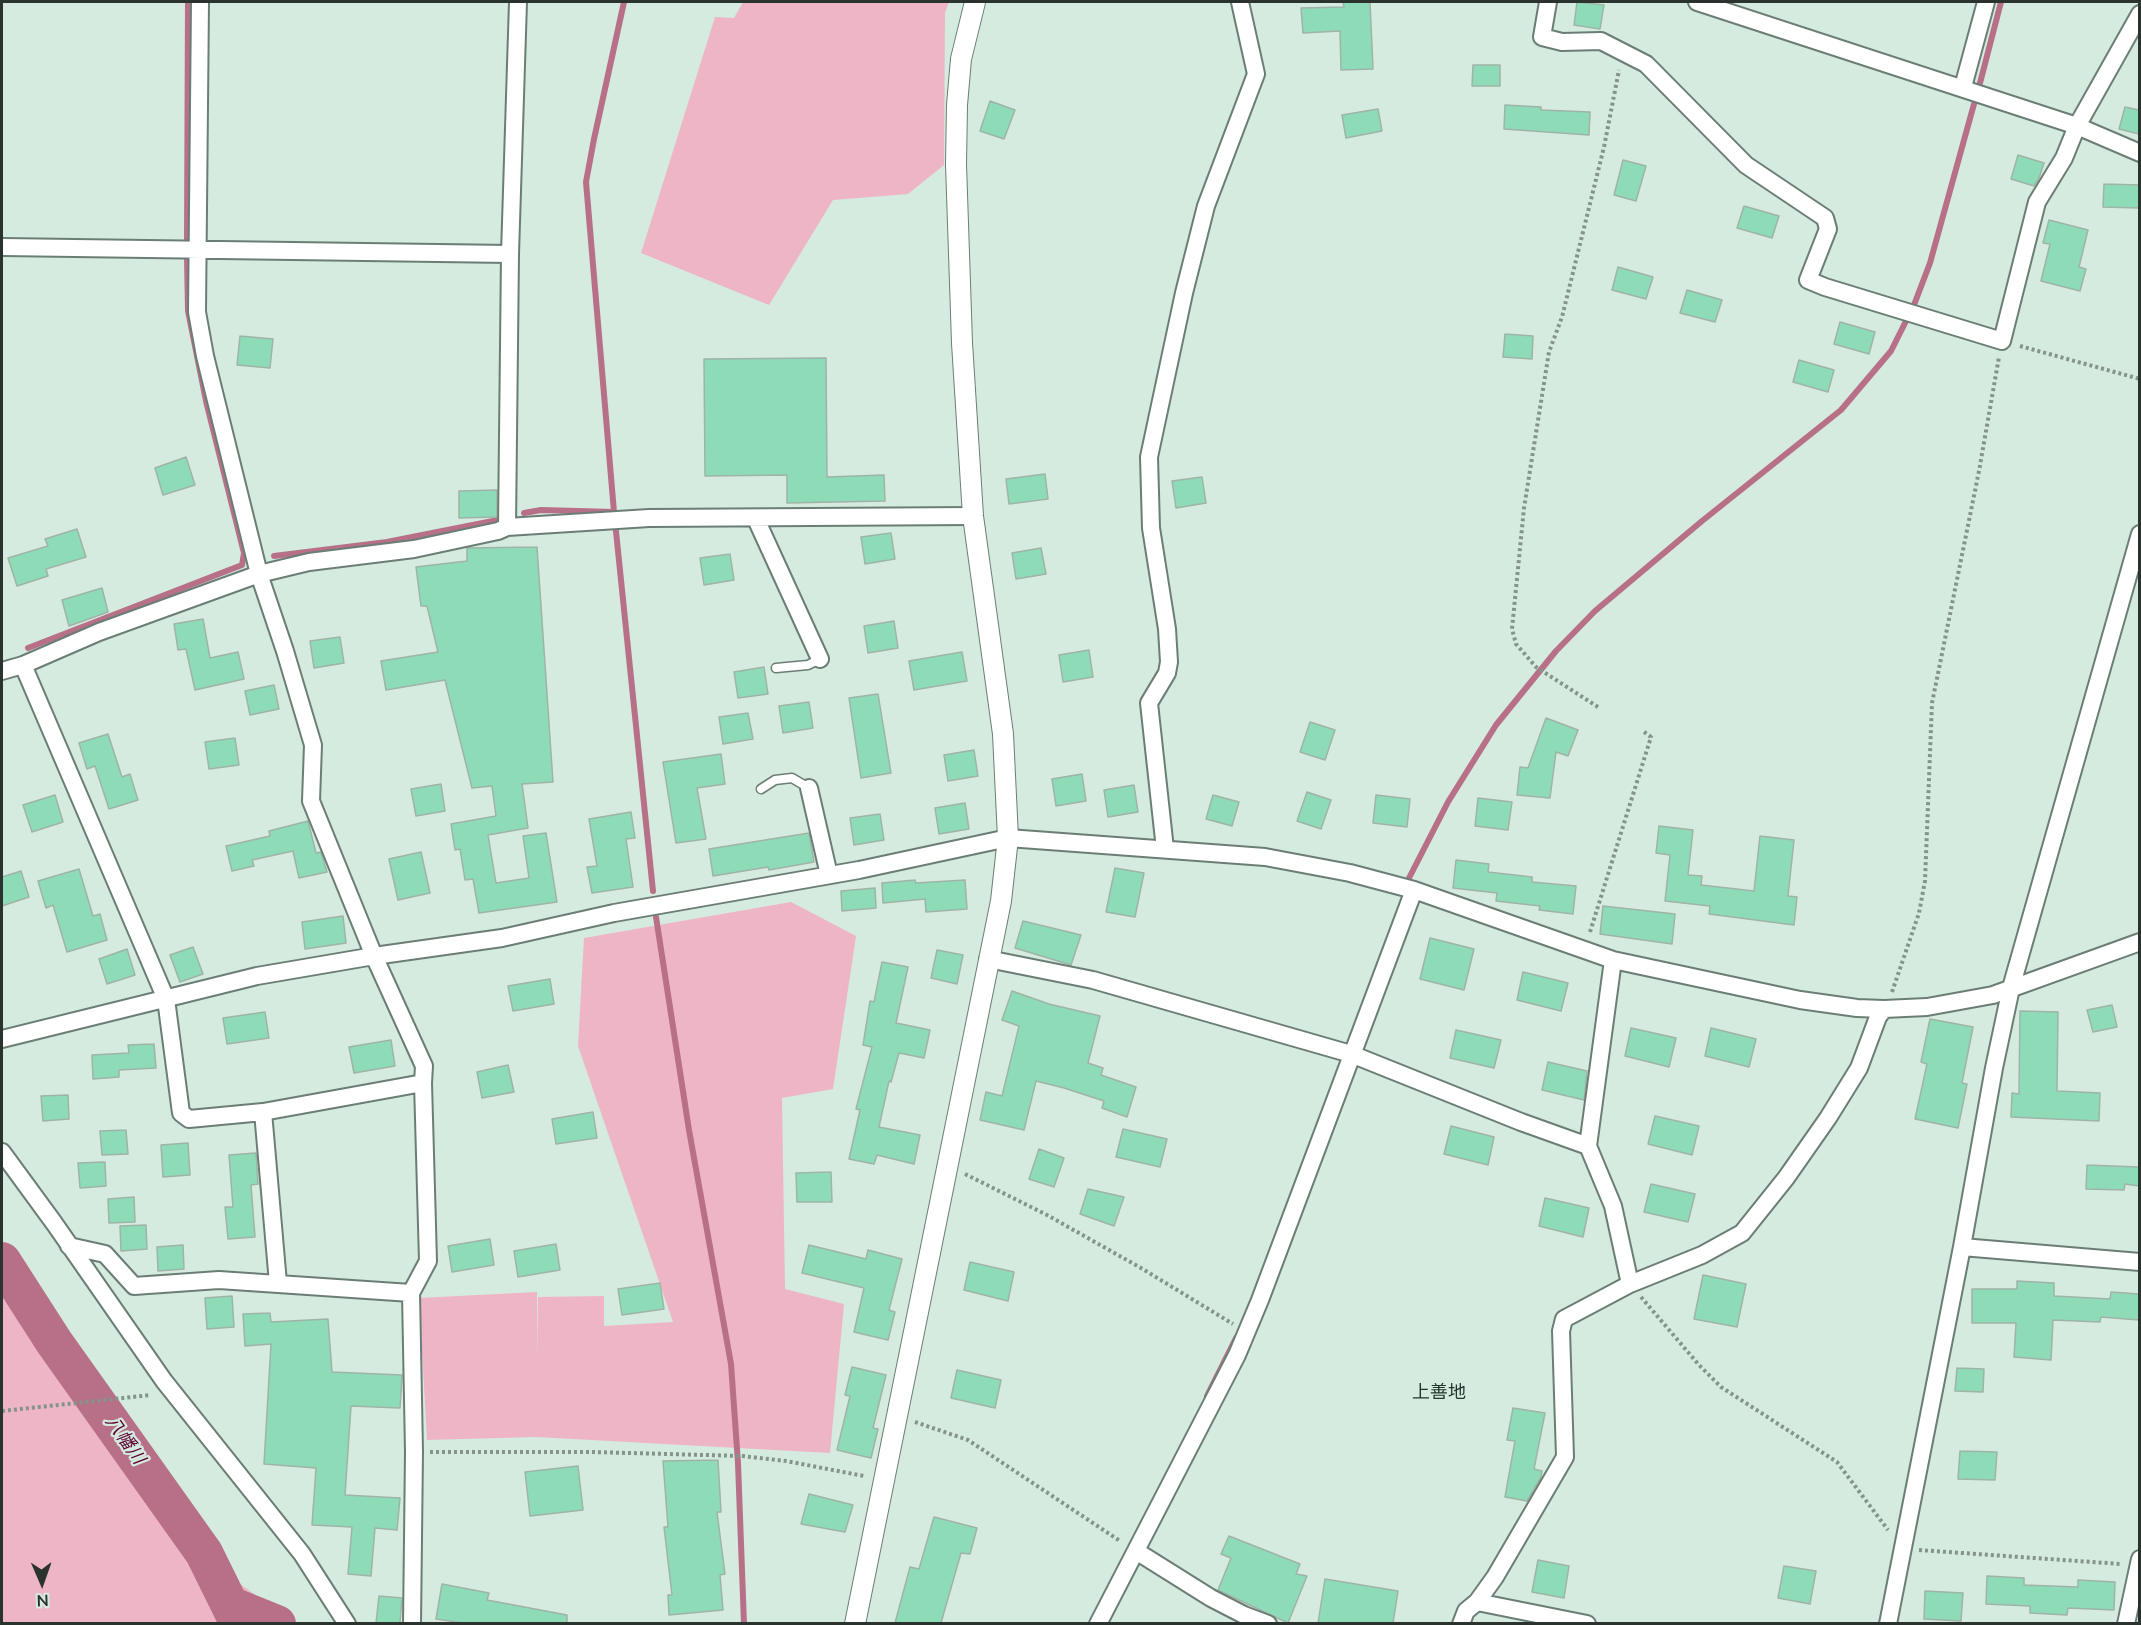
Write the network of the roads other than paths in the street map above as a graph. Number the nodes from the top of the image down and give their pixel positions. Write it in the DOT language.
graph roads {
  1 [pos="200,2"];
  2 [pos="518,2"];
  3 [pos="975,2"];
  4 [pos="1240,2"];
  5 [pos="1548,2"];
  6 [pos="1698,2"];
  7 [pos="1986,2"];
  8 [pos="2139,14"];
  9 [pos="1963,87"];
  10 [pos="2077,126"];
  11 [pos="2139,153"];
  12 [pos="2,247"];
  13 [pos="197,250"];
  14 [pos="510,254"];
  15 [pos="973,516"];
  16 [pos="756,519"];
  17 [pos="507,526"];
  18 [pos="2139,534"];
  19 [pos="259,574"];
  20 [pos="820,659"];
  21 [pos="23,665"];
  22 [pos="776,668"];
  23 [pos="2,671"];
  24 [pos="809,788"];
  25 [pos="761,789"];
  26 [pos="1008,838"];
  27 [pos="1164,849"];
  28 [pos="829,875"];
  29 [pos="1414,890"];
  30 [pos="2139,942"];
  31 [pos="374,956"];
  32 [pos="988,959"];
  33 [pos="1613,960"];
  34 [pos="2011,988"];
  35 [pos="166,999"];
  36 [pos="1884,1009"];
  37 [pos="2,1039"];
  38 [pos="1351,1054"];
  39 [pos="423,1083"];
  40 [pos="262,1112"];
  41 [pos="1588,1146"];
  42 [pos="2,1152"];
  43 [pos="69,1246"];
  44 [pos="1962,1247"];
  45 [pos="2139,1262"];
  46 [pos="278,1284"];
  47 [pos="1629,1284"];
  48 [pos="411,1293"];
  49 [pos="1131,1548"];
  50 [pos="2139,1562"];
  51 [pos="1477,1602"];
  52 [pos="346,1623"];
  53 [pos="412,1623"];
  54 [pos="855,1623"];
  55 [pos="1098,1623"];
  56 [pos="1268,1623"];
  57 [pos="1461,1623"];
  58 [pos="1587,1623"];
  59 [pos="1888,1623"];
  60 [pos="2126,1623"];
  1 -- 13 [label="street"];
  2 -- 14 [label="street"];
  3 -- 15 [label="street"];
  4 -- 27 [label="street"];
  5 -- 10 [label="street"];
  6 -- 9 [label="street"];
  7 -- 9 [label="street"];
  8 -- 10 [label="street"];
  9 -- 10 [label="street"];
  10 -- 11 [label="street"];
  12 -- 13 [label="street"];
  13 -- 14 [label="street"];
  13 -- 19 [label="street"];
  14 -- 17 [label="street"];
  15 -- 16 [label="street"];
  15 -- 26 [label="street"];
  16 -- 17 [label="street"];
  16 -- 20 [label="street"];
  17 -- 19 [label="street"];
  18 -- 34 [label="street"];
  19 -- 21 [label="street"];
  19 -- 31 [label="street"];
  20 -- 22 [label="lane"];
  21 -- 23 [label="street"];
  21 -- 35 [label="street"];
  24 -- 25 [label="lane"];
  24 -- 28 [label="street"];
  26 -- 27 [label="street"];
  26 -- 28 [label="street"];
  26 -- 32 [label="street"];
  27 -- 29 [label="street"];
  28 -- 31 [label="street"];
  29 -- 33 [label="street"];
  29 -- 38 [label="street"];
  30 -- 34 [label="street"];
  31 -- 35 [label="street"];
  31 -- 39 [label="street"];
  32 -- 38 [label="street"];
  32 -- 54 [label="street"];
  33 -- 36 [label="street"];
  33 -- 41 [label="street"];
  34 -- 36 [label="street"];
  34 -- 44 [label="street"];
  35 -- 37 [label="street"];
  35 -- 40 [label="street"];
  36 -- 47 [label="street"];
  38 -- 41 [label="street"];
  38 -- 49 [label="street"];
  39 -- 40 [label="street"];
  39 -- 48 [label="street"];
  40 -- 46 [label="street"];
  41 -- 47 [label="street"];
  42 -- 43 [label="street"];
  43 -- 46 [label="street"];
  43 -- 52 [label="street"];
  44 -- 45 [label="street"];
  44 -- 59 [label="street"];
  46 -- 48 [label="street"];
  47 -- 51 [label="street"];
  48 -- 53 [label="street"];
  49 -- 55 [label="street"];
  49 -- 56 [label="street"];
  50 -- 60 [label="street"];
  51 -- 57 [label="street"];
  51 -- 58 [label="street"];
}
